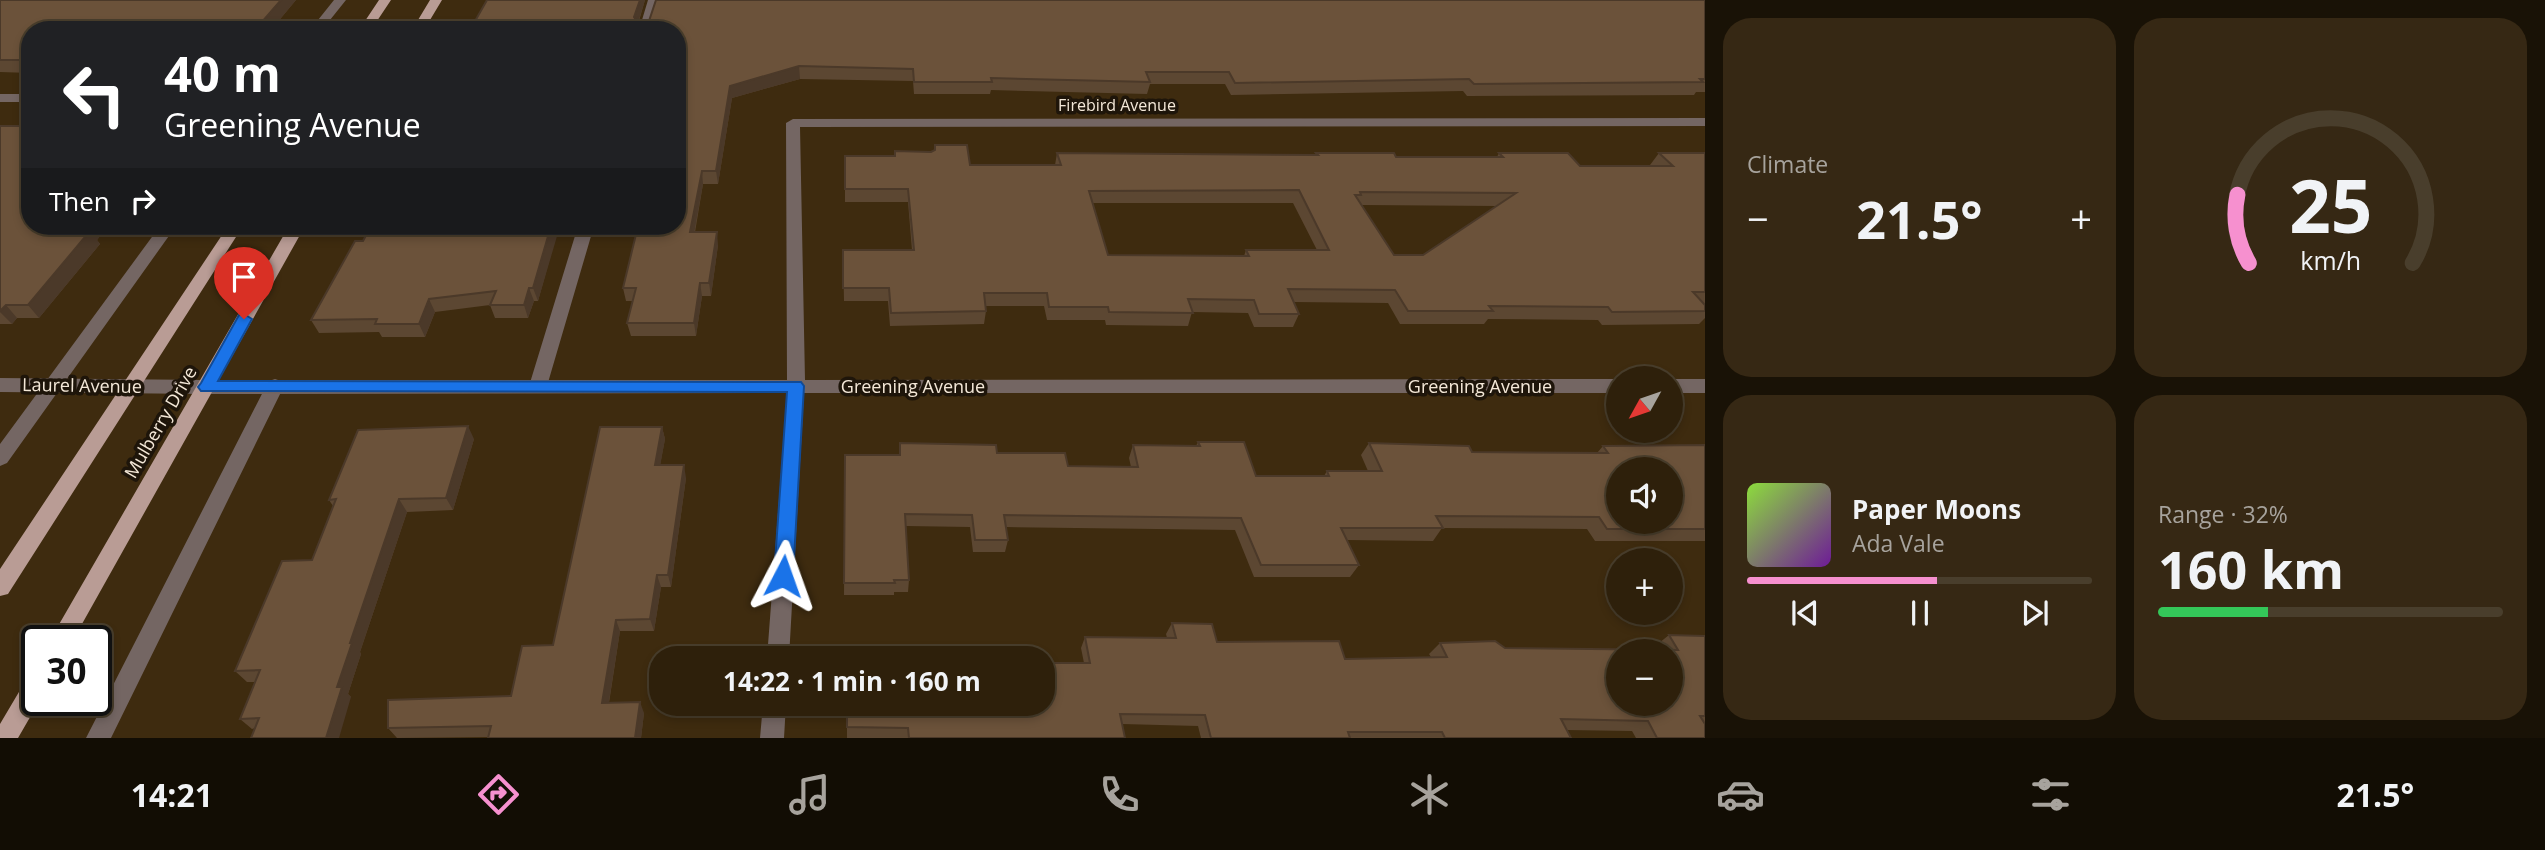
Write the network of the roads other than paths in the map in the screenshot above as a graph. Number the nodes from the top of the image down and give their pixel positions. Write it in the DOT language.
graph roads {
  1 [pos="340,0"];
  2 [pos="385,0"];
  3 [pos="436,0"];
  4 [pos="654,0"];
  5 [pos="323,21"];
  6 [pos="371,21"];
  7 [pos="423,21"];
  8 [pos="648,21"];
  9 [pos="0,98"];
  10 [pos="21,98"];
  11 [pos="1705,122"];
  12 [pos="161,235"];
  13 [pos="229,235"];
  14 [pos="293,235"];
  15 [pos="583,235"];
  16 [pos="0,385"];
  17 [pos="53,385"];
  18 [pos="131,386"];
  19 [pos="275,386"];
  20 [pos="538,386"];
  21 [pos="796,386"];
  22 [pos="1606,386"];
  23 [pos="1684,386"];
  24 [pos="1705,386"];
  25 [pos="206,387"];
  26 [pos="0,458"];
  27 [pos="0,587"];
  28 [pos="70,625"];
  29 [pos="779,646"];
  30 [pos="21,710"];
  31 [pos="774,716"];
  32 [pos="5,738"];
  33 [pos="98,738"];
  34 [pos="772,738"];
  1 -- 5 [label="street"];
  2 -- 6 [label="main road"];
  3 -- 7 [label="main road"];
  4 -- 8 [label="street"];
  9 -- 10 [label="street"];
  11 -- 21 [label="street, Firebird Avenue"];
  12 -- 17 [label="street"];
  13 -- 18 [label="main road"];
  14 -- 25 [label="main road, Mulberry Drive"];
  15 -- 20 [label="street"];
  16 -- 17 [label="street, Laurel Avenue"];
  17 -- 18 [label="street, Laurel Avenue"];
  17 -- 26 [label="street"];
  18 -- 25 [label="street, Laurel Avenue"];
  18 -- 27 [label="main road"];
  19 -- 20 [label="street, Greening Avenue"];
  19 -- 25 [label="street, Greening Avenue"];
  19 -- 33 [label="street"];
  20 -- 21 [label="street, Greening Avenue"];
  21 -- 22 [label="street, Greening Avenue"];
  21 -- 29 [label="street"];
  23 -- 24 [label="street"];
  25 -- 28 [label="main road, Mulberry Drive"];
  30 -- 32 [label="main road"];
  31 -- 34 [label="street"];
}
